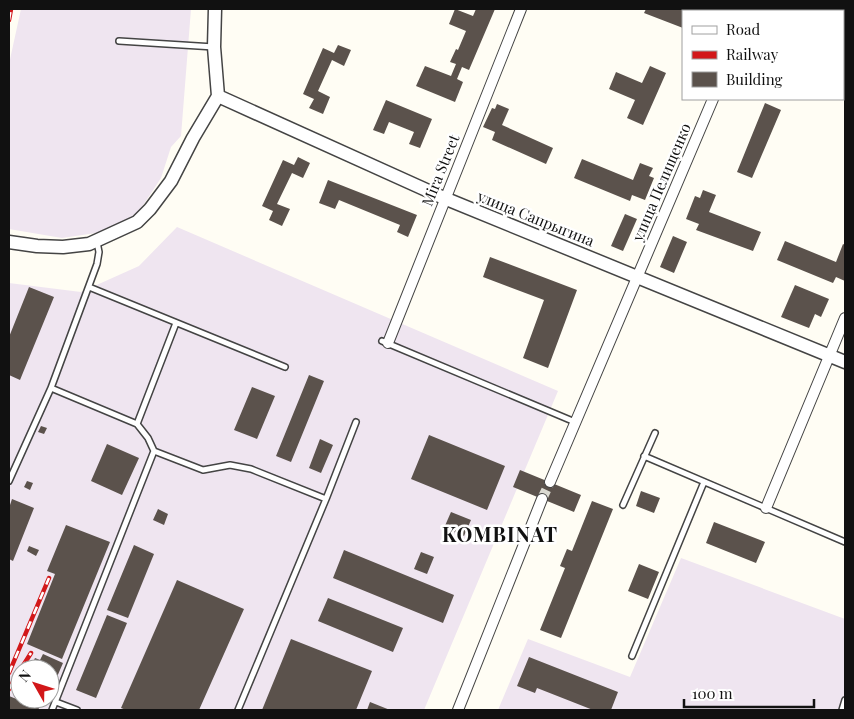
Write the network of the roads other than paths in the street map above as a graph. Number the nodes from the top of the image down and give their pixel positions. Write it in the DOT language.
graph roads {
  1 [pos="215,9"];
  2 [pos="521,9"];
  3 [pos="119,41"];
  4 [pos="214,47"];
  5 [pos="218,96"];
  6 [pos="713,100"];
  7 [pos="444,198"];
  8 [pos="96,241"];
  9 [pos="9,242"];
  10 [pos="637,277"];
  11 [pos="89,287"];
  12 [pos="845,318"];
  13 [pos="176,322"];
  14 [pos="385,342"];
  15 [pos="830,356"];
  16 [pos="845,362"];
  17 [pos="285,367"];
  18 [pos="51,388"];
  19 [pos="356,422"];
  20 [pos="575,422"];
  21 [pos="137,424"];
  22 [pos="655,432"];
  23 [pos="154,450"];
  24 [pos="644,456"];
  25 [pos="9,481"];
  26 [pos="550,482"];
  27 [pos="704,482"];
  28 [pos="326,499"];
  29 [pos="542,499"];
  30 [pos="623,505"];
  31 [pos="766,508"];
  32 [pos="845,542"];
  33 [pos="632,656"];
  34 [pos="60,692"];
  35 [pos="845,700"];
  36 [pos="60,704"];
  37 [pos="77,710"];
  38 [pos="238,710"];
  39 [pos="458,710"];
  40 [pos="842,710"];
  1 -- 4 [label="street"];
  2 -- 7 [label="street, Mira Street"];
  3 -- 4 [label="lane"];
  4 -- 5 [label="street"];
  5 -- 7 [label="street, улица Сапрыгина"];
  5 -- 8 [label="street"];
  6 -- 10 [label="street, улица Пелищенко"];
  7 -- 10 [label="street, улица Сапрыгина"];
  7 -- 14 [label="street, Mira Street"];
  8 -- 9 [label="street"];
  8 -- 11 [label="lane"];
  10 -- 15 [label="street, улица Сапрыгина"];
  10 -- 20 [label="street, улица Пелищенко"];
  11 -- 13 [label="lane"];
  11 -- 18 [label="lane"];
  12 -- 15 [label="street"];
  13 -- 17 [label="lane"];
  13 -- 21 [label="lane"];
  14 -- 20 [label="lane"];
  15 -- 16 [label="street, улица Сапрыгина"];
  15 -- 31 [label="street"];
  18 -- 21 [label="lane"];
  18 -- 25 [label="lane"];
  19 -- 28 [label="lane"];
  20 -- 26 [label="street, улица Пелищенко"];
  21 -- 23 [label="lane"];
  22 -- 24 [label="lane"];
  23 -- 28 [label="lane"];
  23 -- 34 [label="lane"];
  24 -- 27 [label="lane"];
  24 -- 30 [label="lane"];
  27 -- 31 [label="lane"];
  27 -- 33 [label="lane"];
  28 -- 38 [label="lane"];
  29 -- 39 [label="street"];
  31 -- 32 [label="lane"];
  35 -- 40 [label="lane"];
  36 -- 37 [label="lane"];
}
